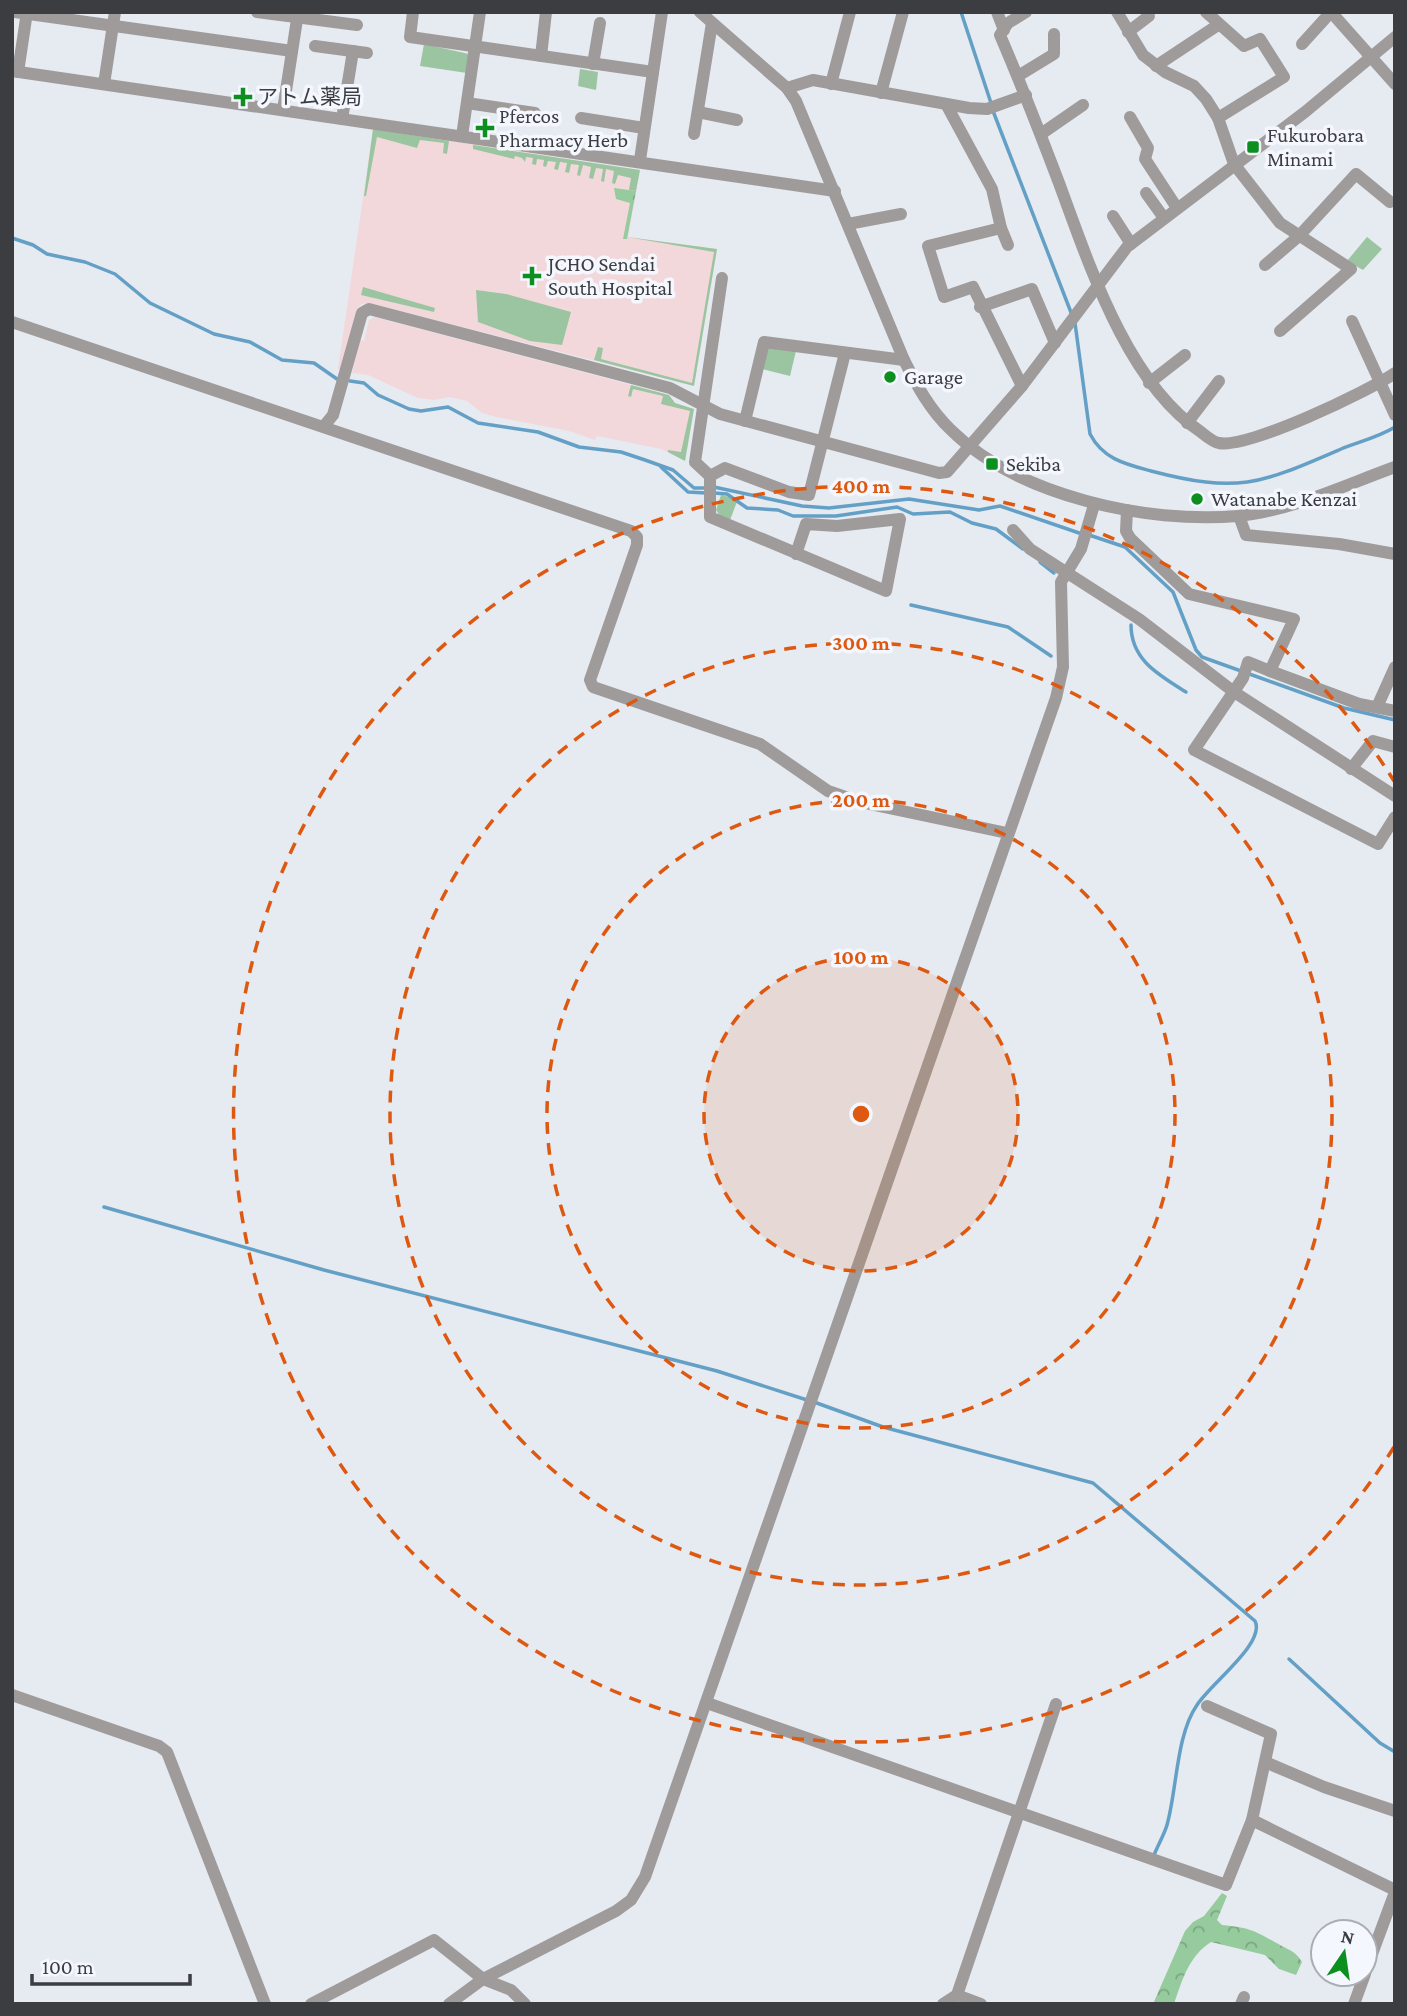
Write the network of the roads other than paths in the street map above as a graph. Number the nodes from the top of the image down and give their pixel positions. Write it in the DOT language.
graph roads {
  1 [pos="114,12"];
  2 [pos="257,12"];
  3 [pos="413,12"];
  4 [pos="480,12"];
  5 [pos="546,12"];
  6 [pos="662,12"];
  7 [pos="700,12"];
  8 [pos="850,12"];
  9 [pos="902,12"];
  10 [pos="997,12"];
  11 [pos="1026,12"];
  12 [pos="1117,12"];
  13 [pos="1206,12"];
  14 [pos="23,13"];
  15 [pos="297,15"];
  16 [pos="1149,16"];
  17 [pos="600,23"];
  18 [pos="712,23"];
  19 [pos="357,25"];
  20 [pos="1218,25"];
  21 [pos="113,26"];
  22 [pos="1004,30"];
  23 [pos="1128,32"];
  24 [pos="1054,34"];
  25 [pos="1395,37"];
  26 [pos="1302,44"];
  27 [pos="315,46"];
  28 [pos="476,46"];
  29 [pos="292,51"];
  30 [pos="353,51"];
  31 [pos="367,53"];
  32 [pos="541,56"];
  33 [pos="1370,58"];
  34 [pos="593,64"];
  35 [pos="1156,66"];
  36 [pos="15,71"];
  37 [pos="653,72"];
  38 [pos="1018,76"];
  39 [pos="104,84"];
  40 [pos="831,84"];
  41 [pos="1395,84"];
  42 [pos="787,88"];
  43 [pos="881,93"];
  44 [pos="1026,94"];
  45 [pos="467,103"];
  46 [pos="946,104"];
  47 [pos="1083,105"];
  48 [pos="284,110"];
  49 [pos="698,112"];
  50 [pos="535,113"];
  51 [pos="1130,117"];
  52 [pos="581,118"];
  53 [pos="1218,118"];
  54 [pos="342,119"];
  55 [pos="737,120"];
  56 [pos="644,128"];
  57 [pos="694,134"];
  58 [pos="1041,134"];
  59 [pos="462,136"];
  60 [pos="640,160"];
  61 [pos="1234,164"];
  62 [pos="835,191"];
  63 [pos="1146,193"];
  64 [pos="1390,202"];
  65 [pos="1177,208"];
  66 [pos="901,214"];
  67 [pos="1114,216"];
  68 [pos="1164,218"];
  69 [pos="848,224"];
  70 [pos="1001,228"];
  71 [pos="1299,236"];
  72 [pos="1008,244"];
  73 [pos="1131,244"];
  74 [pos="1265,265"];
  75 [pos="722,278"];
  76 [pos="1097,286"];
  77 [pos="981,307"];
  78 [pos="1352,321"];
  79 [pos="12,322"];
  80 [pos="1280,331"];
  81 [pos="1055,343"];
  82 [pos="845,353"];
  83 [pos="1185,355"];
  84 [pos="904,360"];
  85 [pos="1395,373"];
  86 [pos="1219,381"];
  87 [pos="1149,383"];
  88 [pos="1381,383"];
  89 [pos="1022,386"];
  90 [pos="703,406"];
  91 [pos="1395,415"];
  92 [pos="745,421"];
  93 [pos="1187,423"];
  94 [pos="324,426"];
  95 [pos="824,442"];
  96 [pos="971,447"];
  97 [pos="1395,467"];
  98 [pos="710,478"];
  99 [pos="1094,505"];
  100 [pos="1127,510"];
  101 [pos="1239,516"];
  102 [pos="1013,530"];
  103 [pos="796,554"];
  104 [pos="1395,554"];
  105 [pos="1066,572"];
  106 [pos="1395,667"];
  107 [pos="1270,671"];
  108 [pos="1234,692"];
  109 [pos="1377,707"];
  110 [pos="1395,711"];
  111 [pos="1395,747"];
  112 [pos="1350,769"];
  113 [pos="1395,796"];
  114 [pos="1395,817"];
  115 [pos="1007,833"];
  116 [pos="12,1695"];
  117 [pos="707,1703"];
  118 [pos="1056,1704"];
  119 [pos="1207,1706"];
  120 [pos="1265,1762"];
  121 [pos="1019,1810"];
  122 [pos="1395,1811"];
  123 [pos="1252,1820"];
  124 [pos="1395,1891"];
  125 [pos="1379,1935"];
  126 [pos="483,1979"];
  127 [pos="957,1995"];
  128 [pos="265,2004"];
  129 [pos="311,2004"];
  130 [pos="449,2004"];
  131 [pos="525,2004"];
  132 [pos="943,2004"];
  133 [pos="981,2004"];
  1 -- 21 [label="street"];
  2 -- 15 [label="street"];
  3 -- 28 [label="street"];
  4 -- 28 [label="street"];
  5 -- 32 [label="street"];
  6 -- 37 [label="street"];
  7 -- 18 [label="street"];
  8 -- 40 [label="street"];
  9 -- 43 [label="street"];
  10 -- 22 [label="street"];
  11 -- 22 [label="street"];
  12 -- 23 [label="street"];
  13 -- 20 [label="street"];
  14 -- 21 [label="street"];
  14 -- 36 [label="street"];
  15 -- 19 [label="street"];
  15 -- 29 [label="street"];
  16 -- 23 [label="street"];
  17 -- 34 [label="street"];
  18 -- 42 [label="street"];
  18 -- 49 [label="street"];
  20 -- 35 [label="street"];
  20 -- 53 [label="street"];
  21 -- 29 [label="street"];
  21 -- 39 [label="street"];
  22 -- 38 [label="street"];
  23 -- 35 [label="street"];
  24 -- 38 [label="street"];
  25 -- 33 [label="street"];
  26 -- 33 [label="street"];
  27 -- 30 [label="street"];
  28 -- 32 [label="street"];
  28 -- 45 [label="street"];
  29 -- 48 [label="street"];
  30 -- 31 [label="street"];
  30 -- 54 [label="street"];
  32 -- 34 [label="street"];
  33 -- 41 [label="street"];
  33 -- 61 [label="street"];
  34 -- 37 [label="street"];
  35 -- 53 [label="street"];
  36 -- 39 [label="street"];
  37 -- 56 [label="street"];
  38 -- 44 [label="street"];
  39 -- 48 [label="street"];
  40 -- 42 [label="street"];
  40 -- 43 [label="street"];
  42 -- 62 [label="street"];
  43 -- 46 [label="street"];
  44 -- 46 [label="street"];
  44 -- 58 [label="street"];
  45 -- 50 [label="street"];
  45 -- 59 [label="street"];
  46 -- 70 [label="street"];
  47 -- 58 [label="street"];
  48 -- 54 [label="street"];
  49 -- 55 [label="street"];
  49 -- 57 [label="street"];
  51 -- 65 [label="street"];
  52 -- 56 [label="street"];
  53 -- 61 [label="street"];
  54 -- 59 [label="street"];
  56 -- 60 [label="street"];
  58 -- 76 [label="street"];
  59 -- 60 [label="street"];
  60 -- 62 [label="street"];
  61 -- 65 [label="street"];
  61 -- 71 [label="street"];
  62 -- 69 [label="street"];
  63 -- 68 [label="street"];
  64 -- 71 [label="street"];
  65 -- 68 [label="street"];
  66 -- 69 [label="street"];
  67 -- 73 [label="street"];
  68 -- 73 [label="street"];
  69 -- 84 [label="street"];
  70 -- 72 [label="street"];
  70 -- 77 [label="street"];
  71 -- 74 [label="street"];
  71 -- 80 [label="street"];
  73 -- 76 [label="street"];
  75 -- 90 [label="street"];
  76 -- 81 [label="street"];
  76 -- 87 [label="street"];
  77 -- 81 [label="street"];
  77 -- 89 [label="street"];
  78 -- 88 [label="street"];
  79 -- 94 [label="street"];
  81 -- 89 [label="street"];
  82 -- 84 [label="street"];
  82 -- 92 [label="street"];
  82 -- 95 [label="street"];
  83 -- 87 [label="street"];
  84 -- 96 [label="street"];
  85 -- 88 [label="street"];
  86 -- 93 [label="street"];
  87 -- 93 [label="street"];
  88 -- 91 [label="street"];
  88 -- 93 [label="street"];
  89 -- 96 [label="street"];
  90 -- 92 [label="street"];
  90 -- 94 [label="street"];
  90 -- 98 [label="street"];
  92 -- 95 [label="street"];
  94 -- 115 [label="street"];
  95 -- 96 [label="street"];
  95 -- 98 [label="street"];
  96 -- 99 [label="street"];
  97 -- 101 [label="street"];
  98 -- 103 [label="street"];
  99 -- 100 [label="street"];
  99 -- 105 [label="street"];
  100 -- 101 [label="street"];
  100 -- 107 [label="street"];
  101 -- 104 [label="street"];
  102 -- 105 [label="street"];
  103 -- 103 [label="street"];
  105 -- 108 [label="street"];
  105 -- 115 [label="street"];
  106 -- 109 [label="street"];
  107 -- 108 [label="street"];
  107 -- 109 [label="street"];
  108 -- 112 [label="street"];
  108 -- 114 [label="street"];
  109 -- 110 [label="street"];
  111 -- 112 [label="street"];
  112 -- 113 [label="street"];
  115 -- 117 [label="street"];
  116 -- 128 [label="street"];
  117 -- 121 [label="street"];
  117 -- 126 [label="street"];
  118 -- 121 [label="street"];
  119 -- 120 [label="street"];
  120 -- 122 [label="street"];
  120 -- 123 [label="street"];
  121 -- 123 [label="street"];
  121 -- 127 [label="street"];
  123 -- 124 [label="street"];
  124 -- 125 [label="street"];
  126 -- 129 [label="street"];
  126 -- 130 [label="street"];
  126 -- 131 [label="street"];
  127 -- 132 [label="street"];
  127 -- 133 [label="street"];
}
